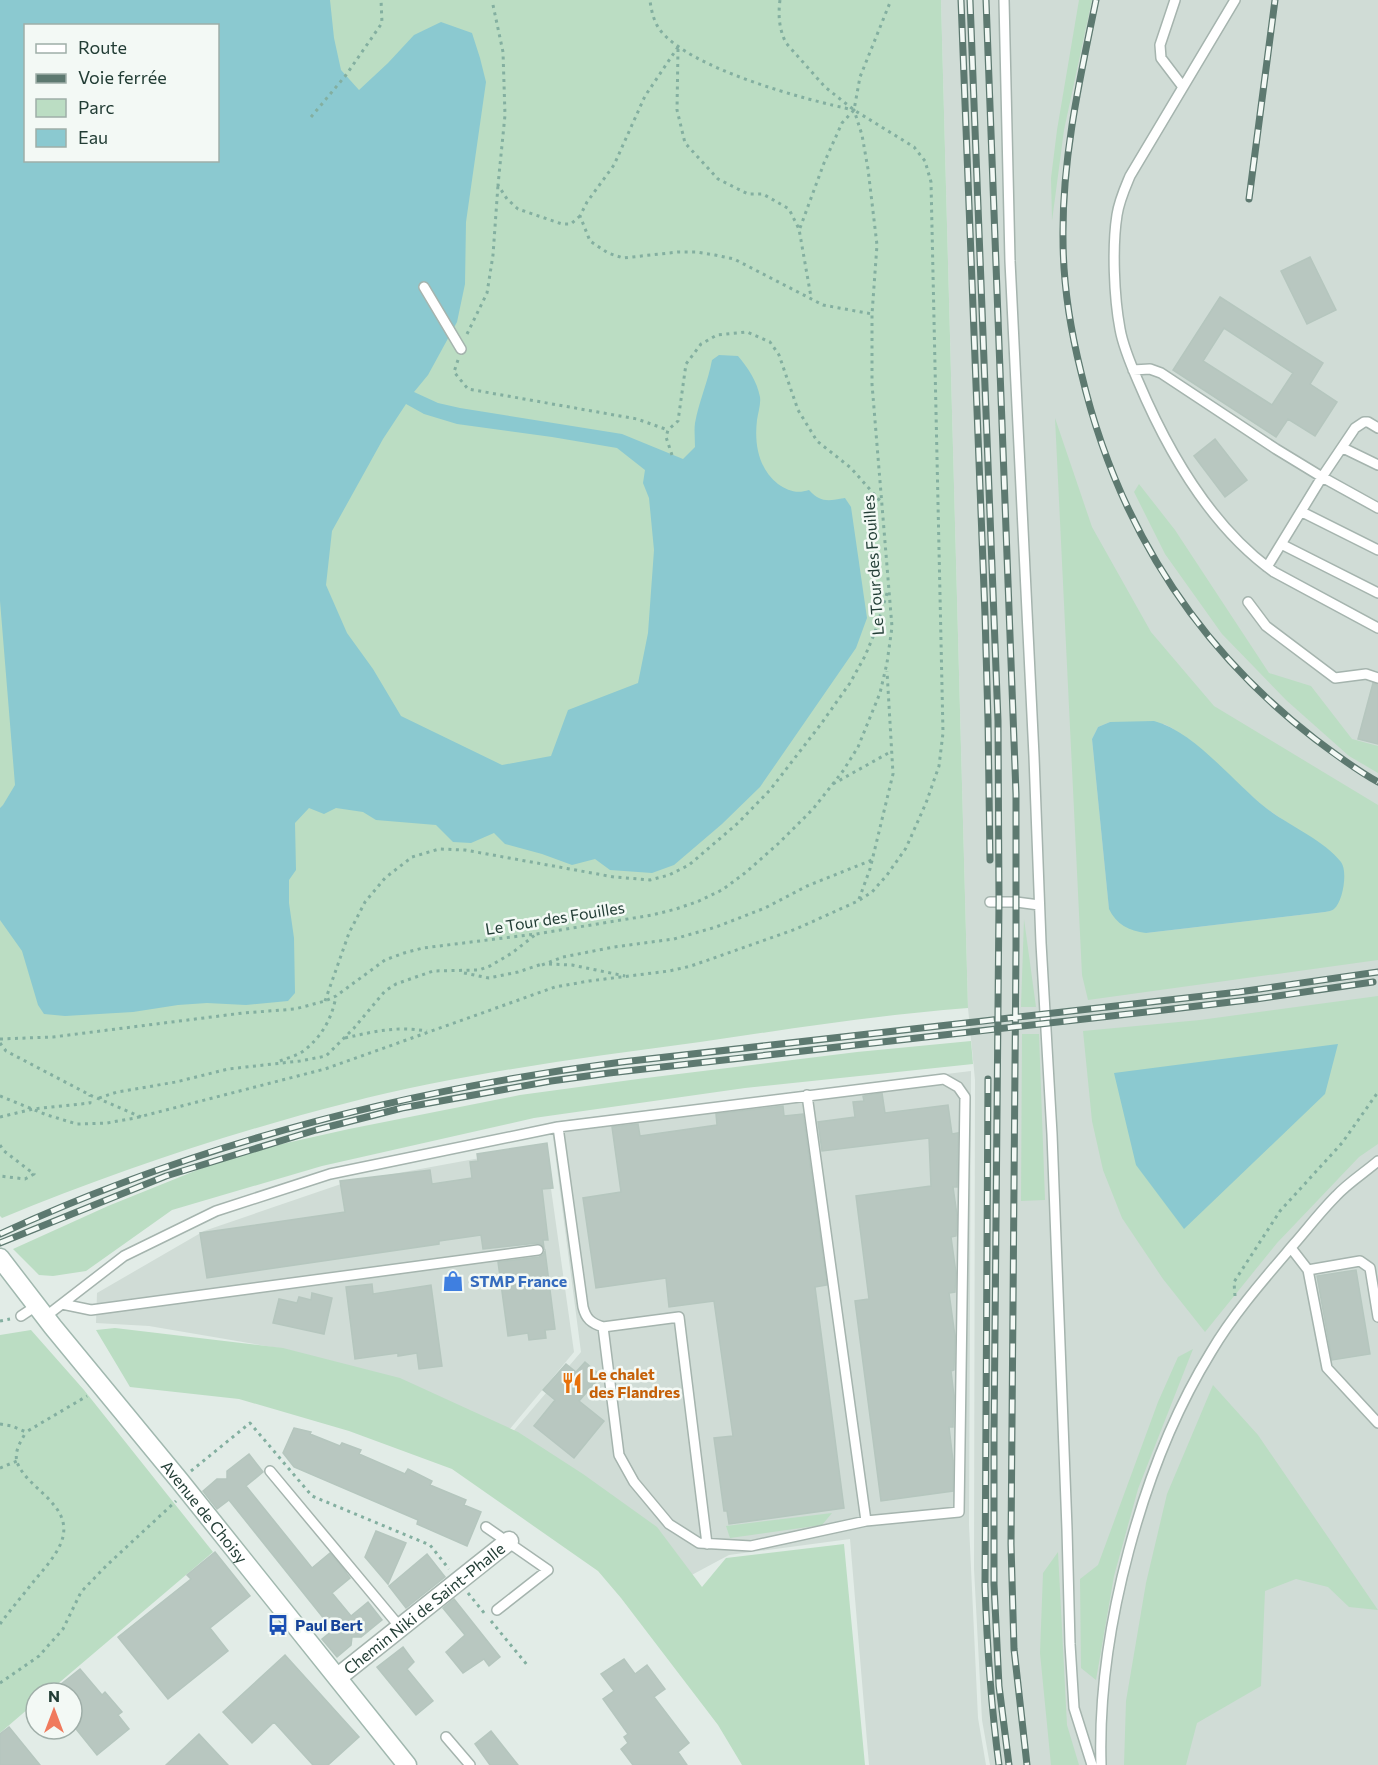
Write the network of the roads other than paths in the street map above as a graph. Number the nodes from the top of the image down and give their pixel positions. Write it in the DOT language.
graph roads {
  1 [pos="1004,0"];
  2 [pos="1175,0"];
  3 [pos="1235,0"];
  4 [pos="1183,87"];
  5 [pos="424,287"];
  6 [pos="461,349"];
  7 [pos="1133,370"];
  8 [pos="1378,428"];
  9 [pos="1343,448"];
  10 [pos="1378,465"];
  11 [pos="1322,477"];
  12 [pos="1378,508"];
  13 [pos="1302,512"];
  14 [pos="1281,544"];
  15 [pos="1378,550"];
  16 [pos="1267,567"];
  17 [pos="1378,593"];
  18 [pos="1248,602"];
  19 [pos="1378,628"];
  20 [pos="1378,678"];
  21 [pos="990,902"];
  22 [pos="1039,904"];
  23 [pos="807,1095"];
  24 [pos="558,1127"];
  25 [pos="1378,1161"];
  26 [pos="1291,1248"];
  27 [pos="538,1250"];
  28 [pos="0,1258"];
  29 [pos="1308,1270"];
  30 [pos="62,1304"];
  31 [pos="41,1311"];
  32 [pos="21,1316"];
  33 [pos="1378,1317"];
  34 [pos="603,1327"];
  35 [pos="1378,1423"];
  36 [pos="270,1471"];
  37 [pos="866,1521"];
  38 [pos="486,1527"];
  39 [pos="509,1541"];
  40 [pos="707,1544"];
  41 [pos="497,1610"];
  42 [pos="400,1627"];
  43 [pos="338,1677"];
  44 [pos="446,1737"];
  45 [pos="407,1765"];
  46 [pos="470,1765"];
  47 [pos="1092,1765"];
  48 [pos="1101,1765"];
  1 -- 22 [label="lane"];
  2 -- 4 [label="lane"];
  3 -- 4 [label="lane"];
  4 -- 7 [label="lane"];
  5 -- 6 [label="lane"];
  7 -- 11 [label="lane"];
  7 -- 16 [label="lane"];
  8 -- 9 [label="lane"];
  9 -- 10 [label="lane"];
  9 -- 11 [label="lane"];
  11 -- 12 [label="lane"];
  11 -- 13 [label="lane"];
  13 -- 14 [label="lane"];
  13 -- 15 [label="lane"];
  14 -- 16 [label="lane"];
  14 -- 17 [label="lane"];
  16 -- 19 [label="lane"];
  18 -- 20 [label="lane"];
  21 -- 22 [label="lane"];
  22 -- 47 [label="lane"];
  23 -- 24 [label="lane"];
  23 -- 37 [label="lane"];
  23 -- 37 [label="lane"];
  24 -- 30 [label="lane"];
  24 -- 34 [label="lane"];
  25 -- 26 [label="lane"];
  26 -- 29 [label="lane"];
  26 -- 48 [label="lane"];
  27 -- 30 [label="lane"];
  28 -- 31 [label="main road, Avenue de Choisy"];
  29 -- 33 [label="lane"];
  29 -- 35 [label="lane"];
  30 -- 31 [label="lane"];
  31 -- 32 [label="lane"];
  31 -- 43 [label="main road, Avenue de Choisy"];
  34 -- 40 [label="lane"];
  34 -- 40 [label="lane"];
  36 -- 42 [label="lane"];
  37 -- 40 [label="lane"];
  38 -- 39 [label="lane"];
  39 -- 41 [label="lane"];
  39 -- 42 [label="main road, Chemin Niki de Saint-Phalle"];
  42 -- 43 [label="main road, Chemin Niki de Saint-Phalle"];
  43 -- 45 [label="main road, Avenue de Choisy"];
  44 -- 46 [label="lane"];
}
